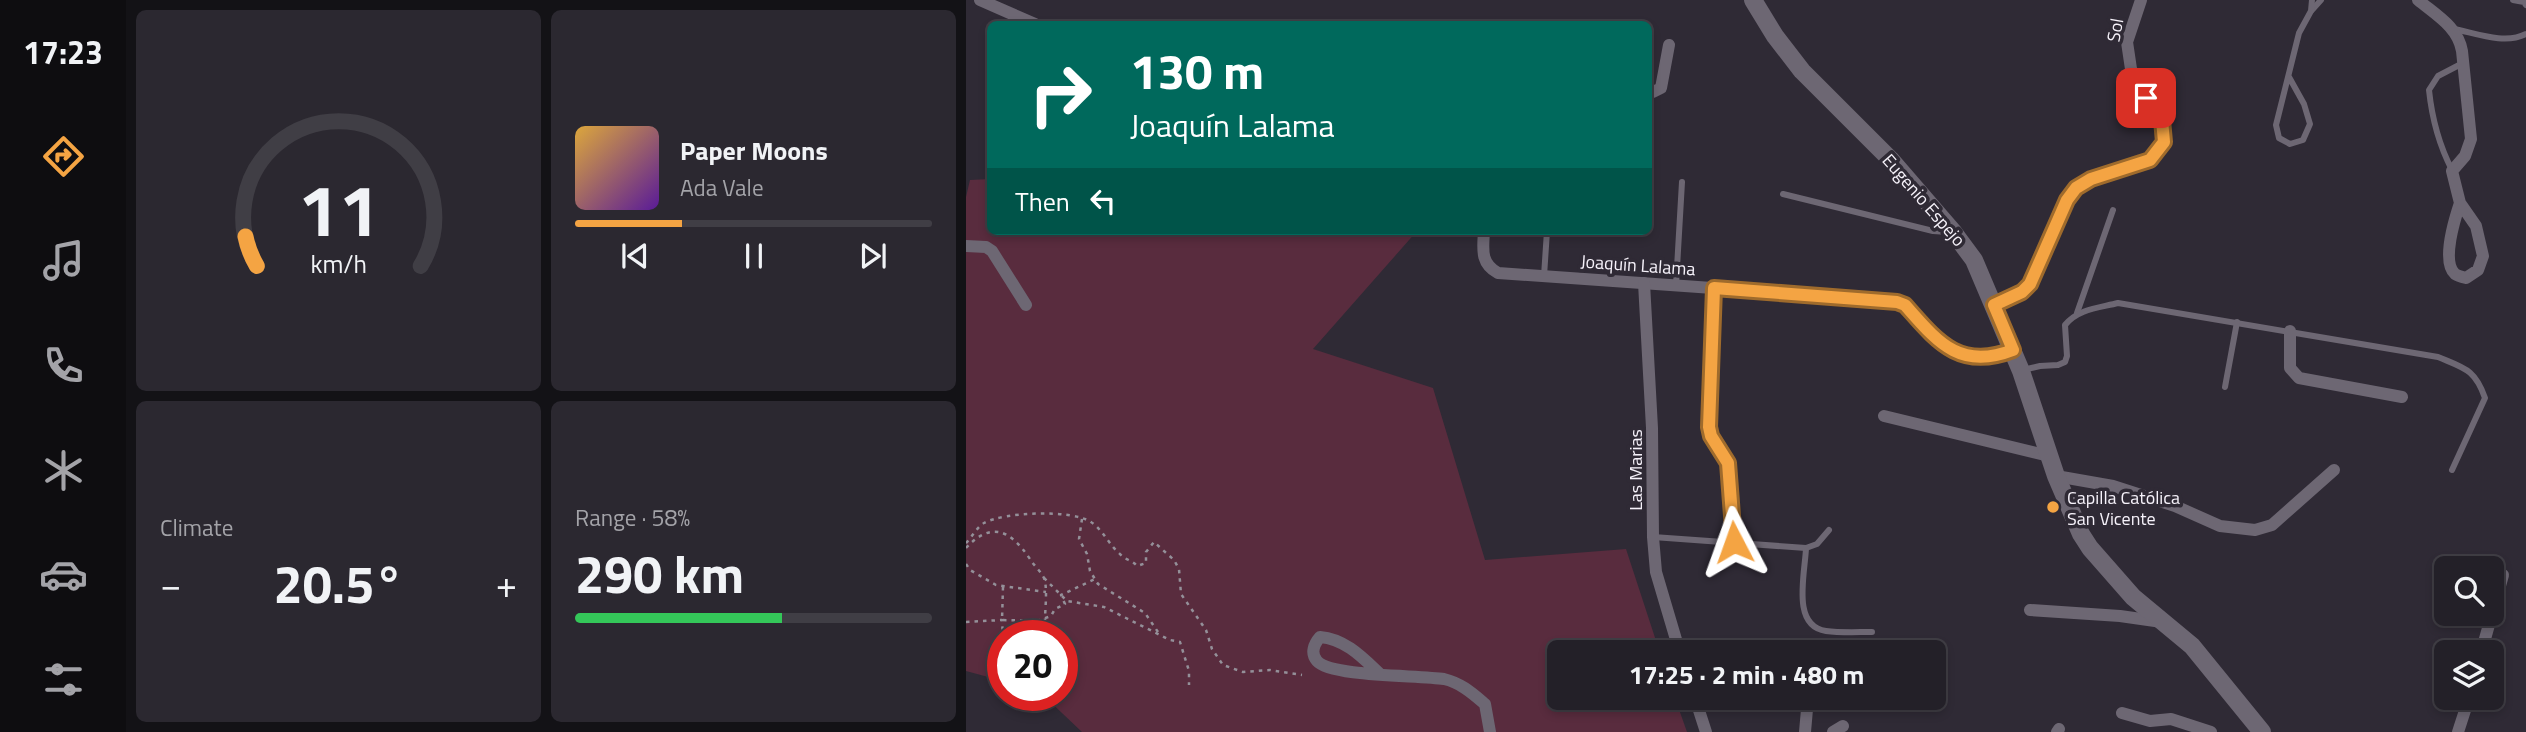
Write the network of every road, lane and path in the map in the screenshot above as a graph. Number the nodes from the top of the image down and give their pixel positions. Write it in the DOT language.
graph roads {
  1 [pos="980,0"];
  2 [pos="1753,0"];
  3 [pos="2141,0"];
  4 [pos="2312,0"];
  5 [pos="2321,0"];
  6 [pos="2418,0"];
  7 [pos="2513,0"];
  8 [pos="2526,5"];
  9 [pos="2311,11"];
  10 [pos="1028,21"];
  11 [pos="2452,28"];
  12 [pos="2526,34"];
  13 [pos="1669,45"];
  14 [pos="2463,63"];
  15 [pos="2288,77"];
  16 [pos="1652,92"];
  17 [pos="2452,171"];
  18 [pos="1682,182"];
  19 [pos="1783,194"];
  20 [pos="2460,203"];
  21 [pos="2113,210"];
  22 [pos="1954,233"];
  23 [pos="1484,235"];
  24 [pos="1547,235"];
  25 [pos="966,246"];
  26 [pos="1544,276"];
  27 [pos="1644,283"];
  28 [pos="1676,286"];
  29 [pos="1714,288"];
  30 [pos="1026,305"];
  31 [pos="1994,305"];
  32 [pos="2077,313"];
  33 [pos="2237,322"];
  34 [pos="2290,331"];
  35 [pos="2013,350"];
  36 [pos="2021,371"];
  37 [pos="2225,387"];
  38 [pos="2402,397"];
  39 [pos="1884,416"];
  40 [pos="2049,456"];
  41 [pos="2334,470"];
  42 [pos="2452,470"];
  43 [pos="2056,476"];
  44 [pos="1082,519"];
  45 [pos="1829,530"];
  46 [pos="1653,537"];
  47 [pos="1734,542"];
  48 [pos="966,545"];
  49 [pos="1806,548"];
  50 [pos="966,564"];
  51 [pos="1044,578"];
  52 [pos="1095,579"];
  53 [pos="1003,587"];
  54 [pos="1046,592"];
  55 [pos="1061,595"];
  56 [pos="2030,610"];
  57 [pos="1045,618"];
  58 [pos="1002,620"];
  59 [pos="1040,620"];
  60 [pos="987,621"];
  61 [pos="966,622"];
  62 [pos="2163,622"];
  63 [pos="1872,632"];
  64 [pos="1160,635"];
  65 [pos="1676,640"];
  66 [pos="1380,674"];
  67 [pos="1302,675"];
  68 [pos="1189,685"];
  69 [pos="1699,710"];
  70 [pos="1807,710"];
  71 [pos="2465,710"];
  72 [pos="2122,713"];
  73 [pos="2257,730"];
  74 [pos="1490,732"];
  75 [pos="1706,732"];
  76 [pos="1805,732"];
  77 [pos="2210,732"];
  78 [pos="2458,732"];
  1 -- 10 [label="street"];
  2 -- 22 [label="street, Eugenio Espejo"];
  3 -- 31 [label="street, Sol"];
  4 -- 9 [label="lane"];
  5 -- 9 [label="lane"];
  6 -- 11 [label="street"];
  7 -- 8 [label="lane"];
  9 -- 15 [label="lane"];
  11 -- 12 [label="lane"];
  11 -- 14 [label="street"];
  13 -- 16 [label="street"];
  14 -- 17 [label="street"];
  14 -- 17 [label="lane"];
  15 -- 15 [label="lane"];
  17 -- 20 [label="street"];
  18 -- 28 [label="lane"];
  19 -- 22 [label="lane"];
  20 -- 20 [label="street"];
  21 -- 32 [label="lane"];
  22 -- 31 [label="street, Eugenio Espejo"];
  23 -- 26 [label="street, Joaquín Lalama"];
  24 -- 26 [label="lane"];
  25 -- 30 [label="street"];
  26 -- 27 [label="street, Joaquín Lalama"];
  27 -- 28 [label="street, Joaquín Lalama"];
  27 -- 46 [label="street, Las Marias"];
  28 -- 29 [label="street, Joaquín Lalama"];
  29 -- 35 [label="street, Joaquín Lalama"];
  29 -- 47 [label="lane"];
  31 -- 35 [label="street, Eugenio Espejo"];
  32 -- 33 [label="lane"];
  32 -- 36 [label="lane"];
  33 -- 34 [label="lane"];
  33 -- 37 [label="lane"];
  34 -- 38 [label="street"];
  34 -- 42 [label="lane"];
  35 -- 36 [label="street, Eugenio Espejo"];
  36 -- 40 [label="street, Eugenio Espejo"];
  39 -- 40 [label="street"];
  40 -- 43 [label="street, Eugenio Espejo"];
  41 -- 43 [label="street"];
  43 -- 62 [label="street, Eugenio Espejo"];
  44 -- 48 [label="path"];
  44 -- 52 [label="path"];
  44 -- 67 [label="path"];
  45 -- 49 [label="lane"];
  46 -- 47 [label="lane"];
  46 -- 65 [label="street, Las Marias"];
  47 -- 49 [label="lane"];
  48 -- 51 [label="path"];
  49 -- 63 [label="lane"];
  50 -- 53 [label="path"];
  51 -- 54 [label="path"];
  51 -- 55 [label="path"];
  52 -- 55 [label="path"];
  52 -- 64 [label="path"];
  53 -- 54 [label="path"];
  53 -- 58 [label="path"];
  54 -- 57 [label="path"];
  55 -- 57 [label="path"];
  55 -- 64 [label="path"];
  56 -- 62 [label="street"];
  57 -- 59 [label="path"];
  60 -- 61 [label="path"];
  62 -- 73 [label="street, Eugenio Espejo"];
  64 -- 68 [label="path"];
  66 -- 66 [label="street"];
  66 -- 74 [label="street"];
  69 -- 75 [label="street"];
  70 -- 76 [label="street"];
  71 -- 78 [label="street"];
  72 -- 77 [label="street"];
}
